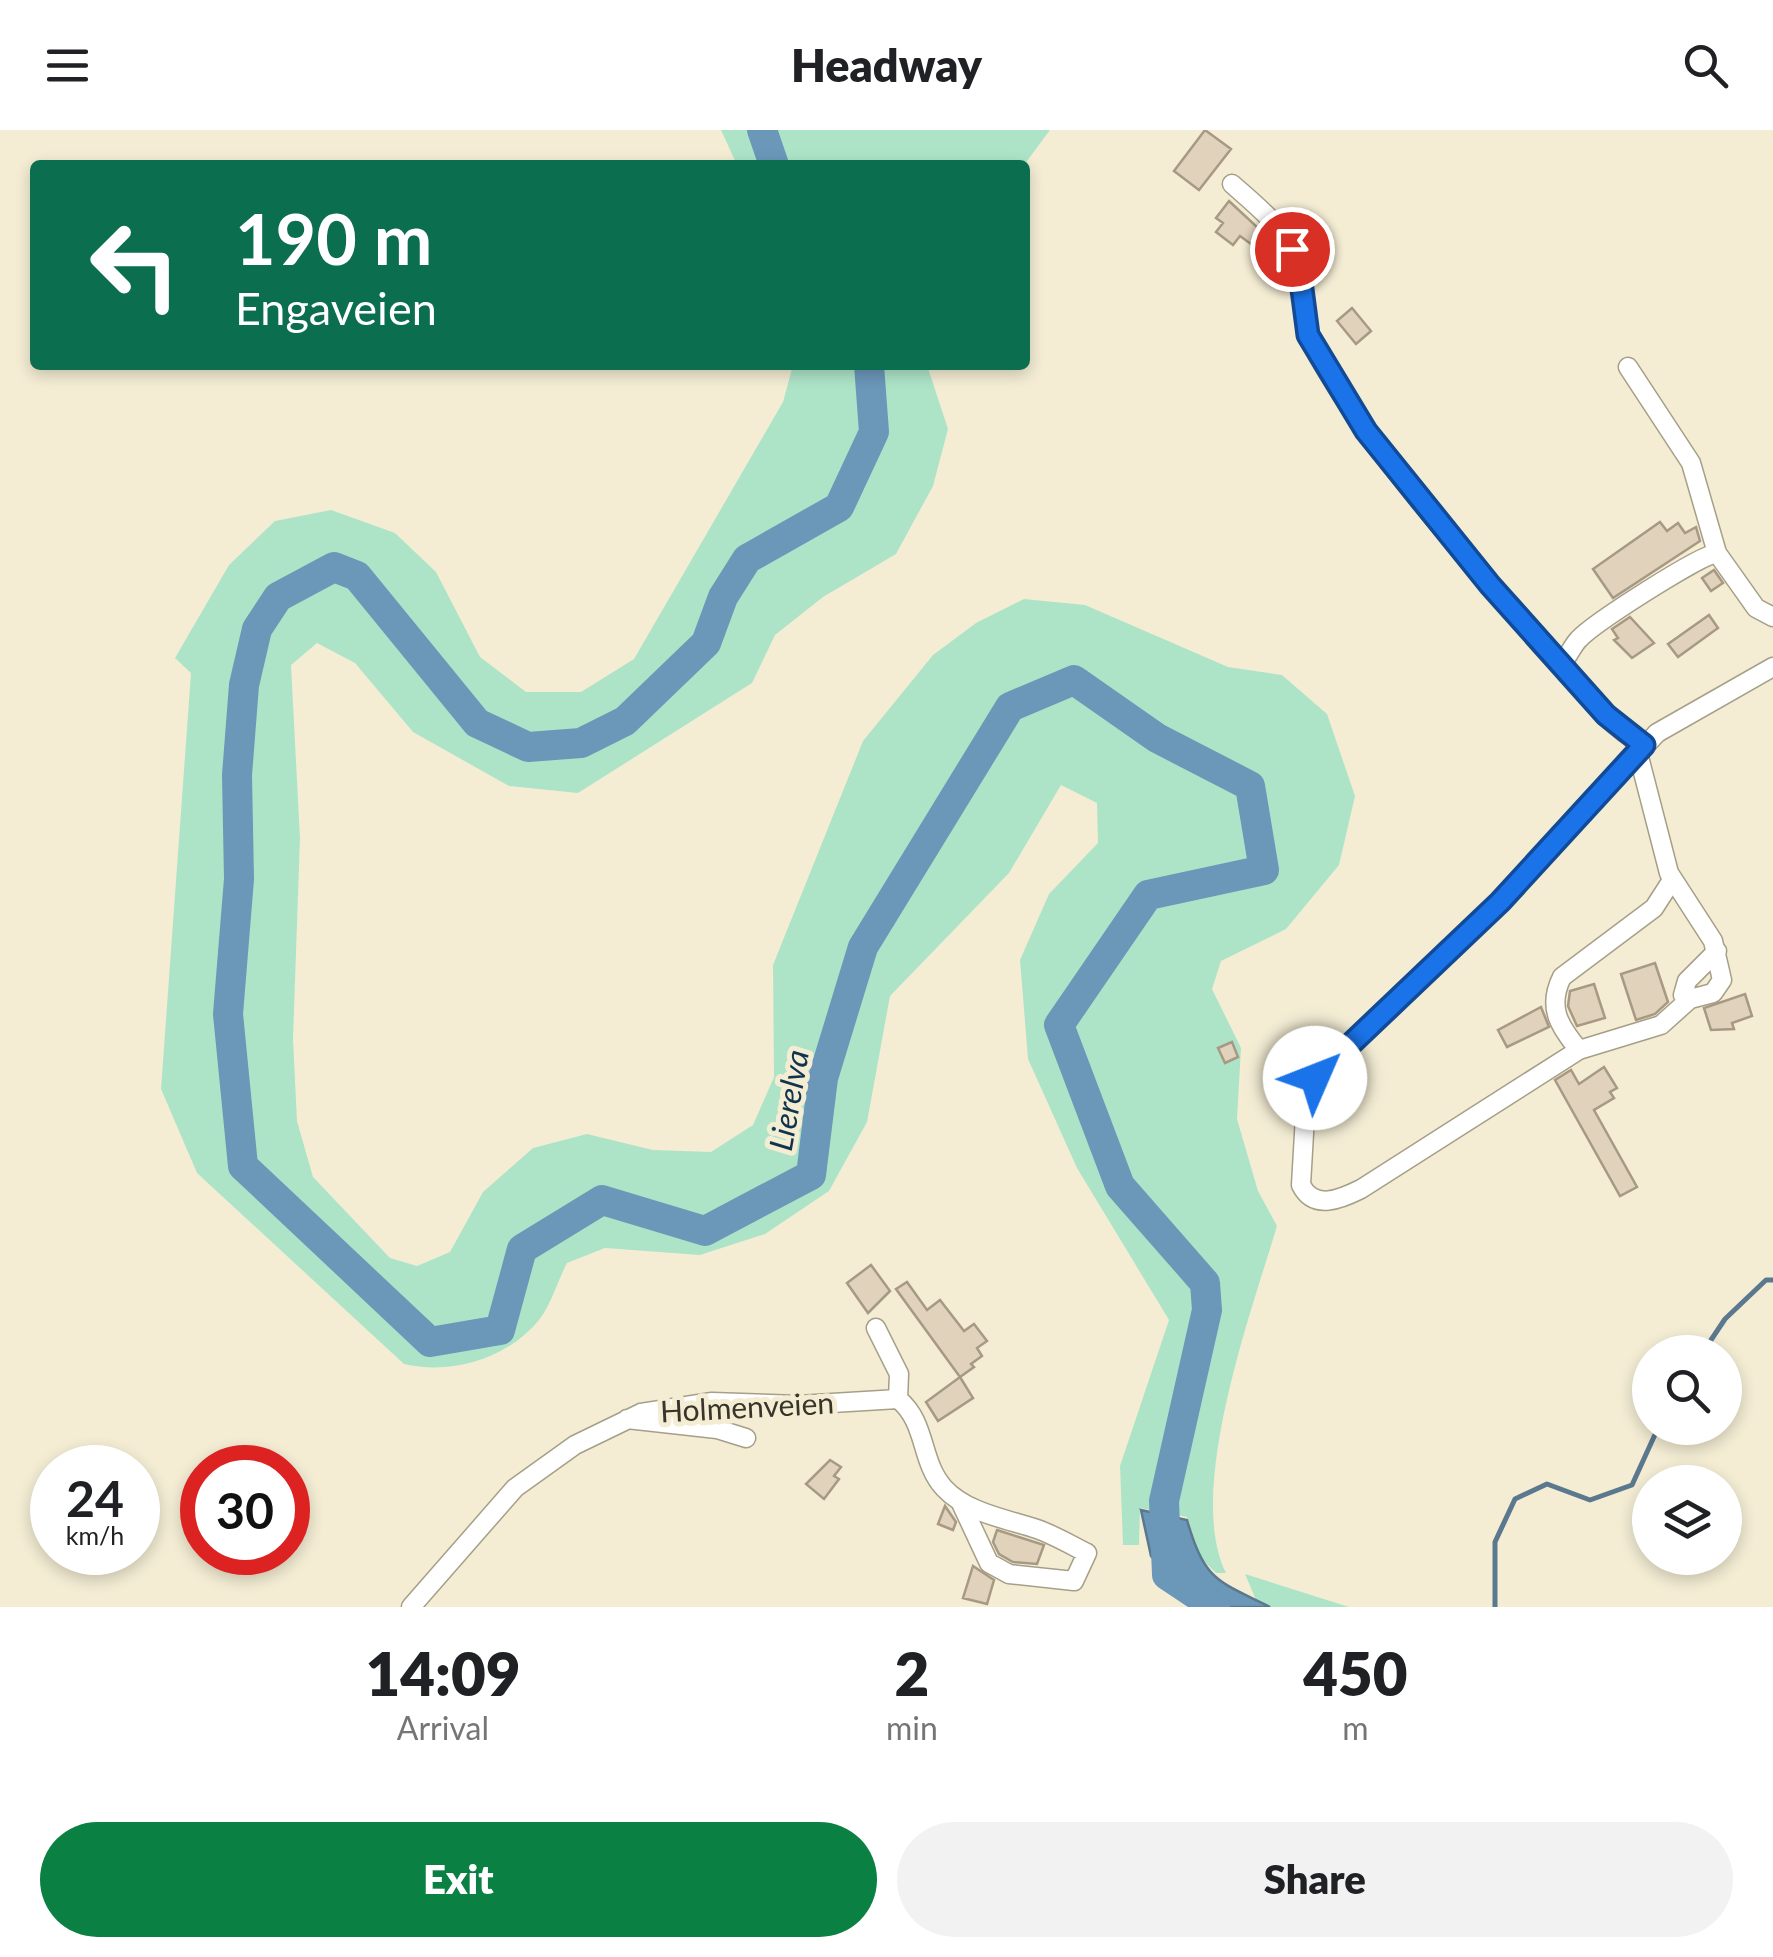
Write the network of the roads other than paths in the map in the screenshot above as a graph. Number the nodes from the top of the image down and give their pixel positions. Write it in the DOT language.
graph roads {
  1 [pos="1232,184"];
  2 [pos="1628,367"];
  3 [pos="1717,553"];
  4 [pos="1765,612"];
  5 [pos="1773,631"];
  6 [pos="1561,664"];
  7 [pos="1773,667"];
  8 [pos="1641,749"];
  9 [pos="1672,880"];
  10 [pos="1717,951"];
  11 [pos="1690,1000"];
  12 [pos="1579,1050"];
  13 [pos="876,1328"];
  14 [pos="898,1399"];
  15 [pos="627,1419"];
  16 [pos="746,1438"];
  17 [pos="960,1501"];
  18 [pos="410,1607"];
  1 -- 6 [label="street"];
  2 -- 3 [label="street"];
  3 -- 4 [label="street"];
  3 -- 6 [label="street"];
  4 -- 5 [label="street"];
  6 -- 8 [label="street"];
  7 -- 8 [label="street"];
  8 -- 9 [label="street"];
  8 -- 12 [label="street"];
  9 -- 10 [label="street"];
  9 -- 12 [label="street"];
  10 -- 11 [label="street"];
  10 -- 11 [label="street"];
  11 -- 12 [label="street"];
  13 -- 14 [label="street"];
  14 -- 15 [label="street, Holmenveien"];
  14 -- 17 [label="street"];
  15 -- 16 [label="street"];
  15 -- 18 [label="street, Holmenveien"];
  17 -- 17 [label="street"];
}
